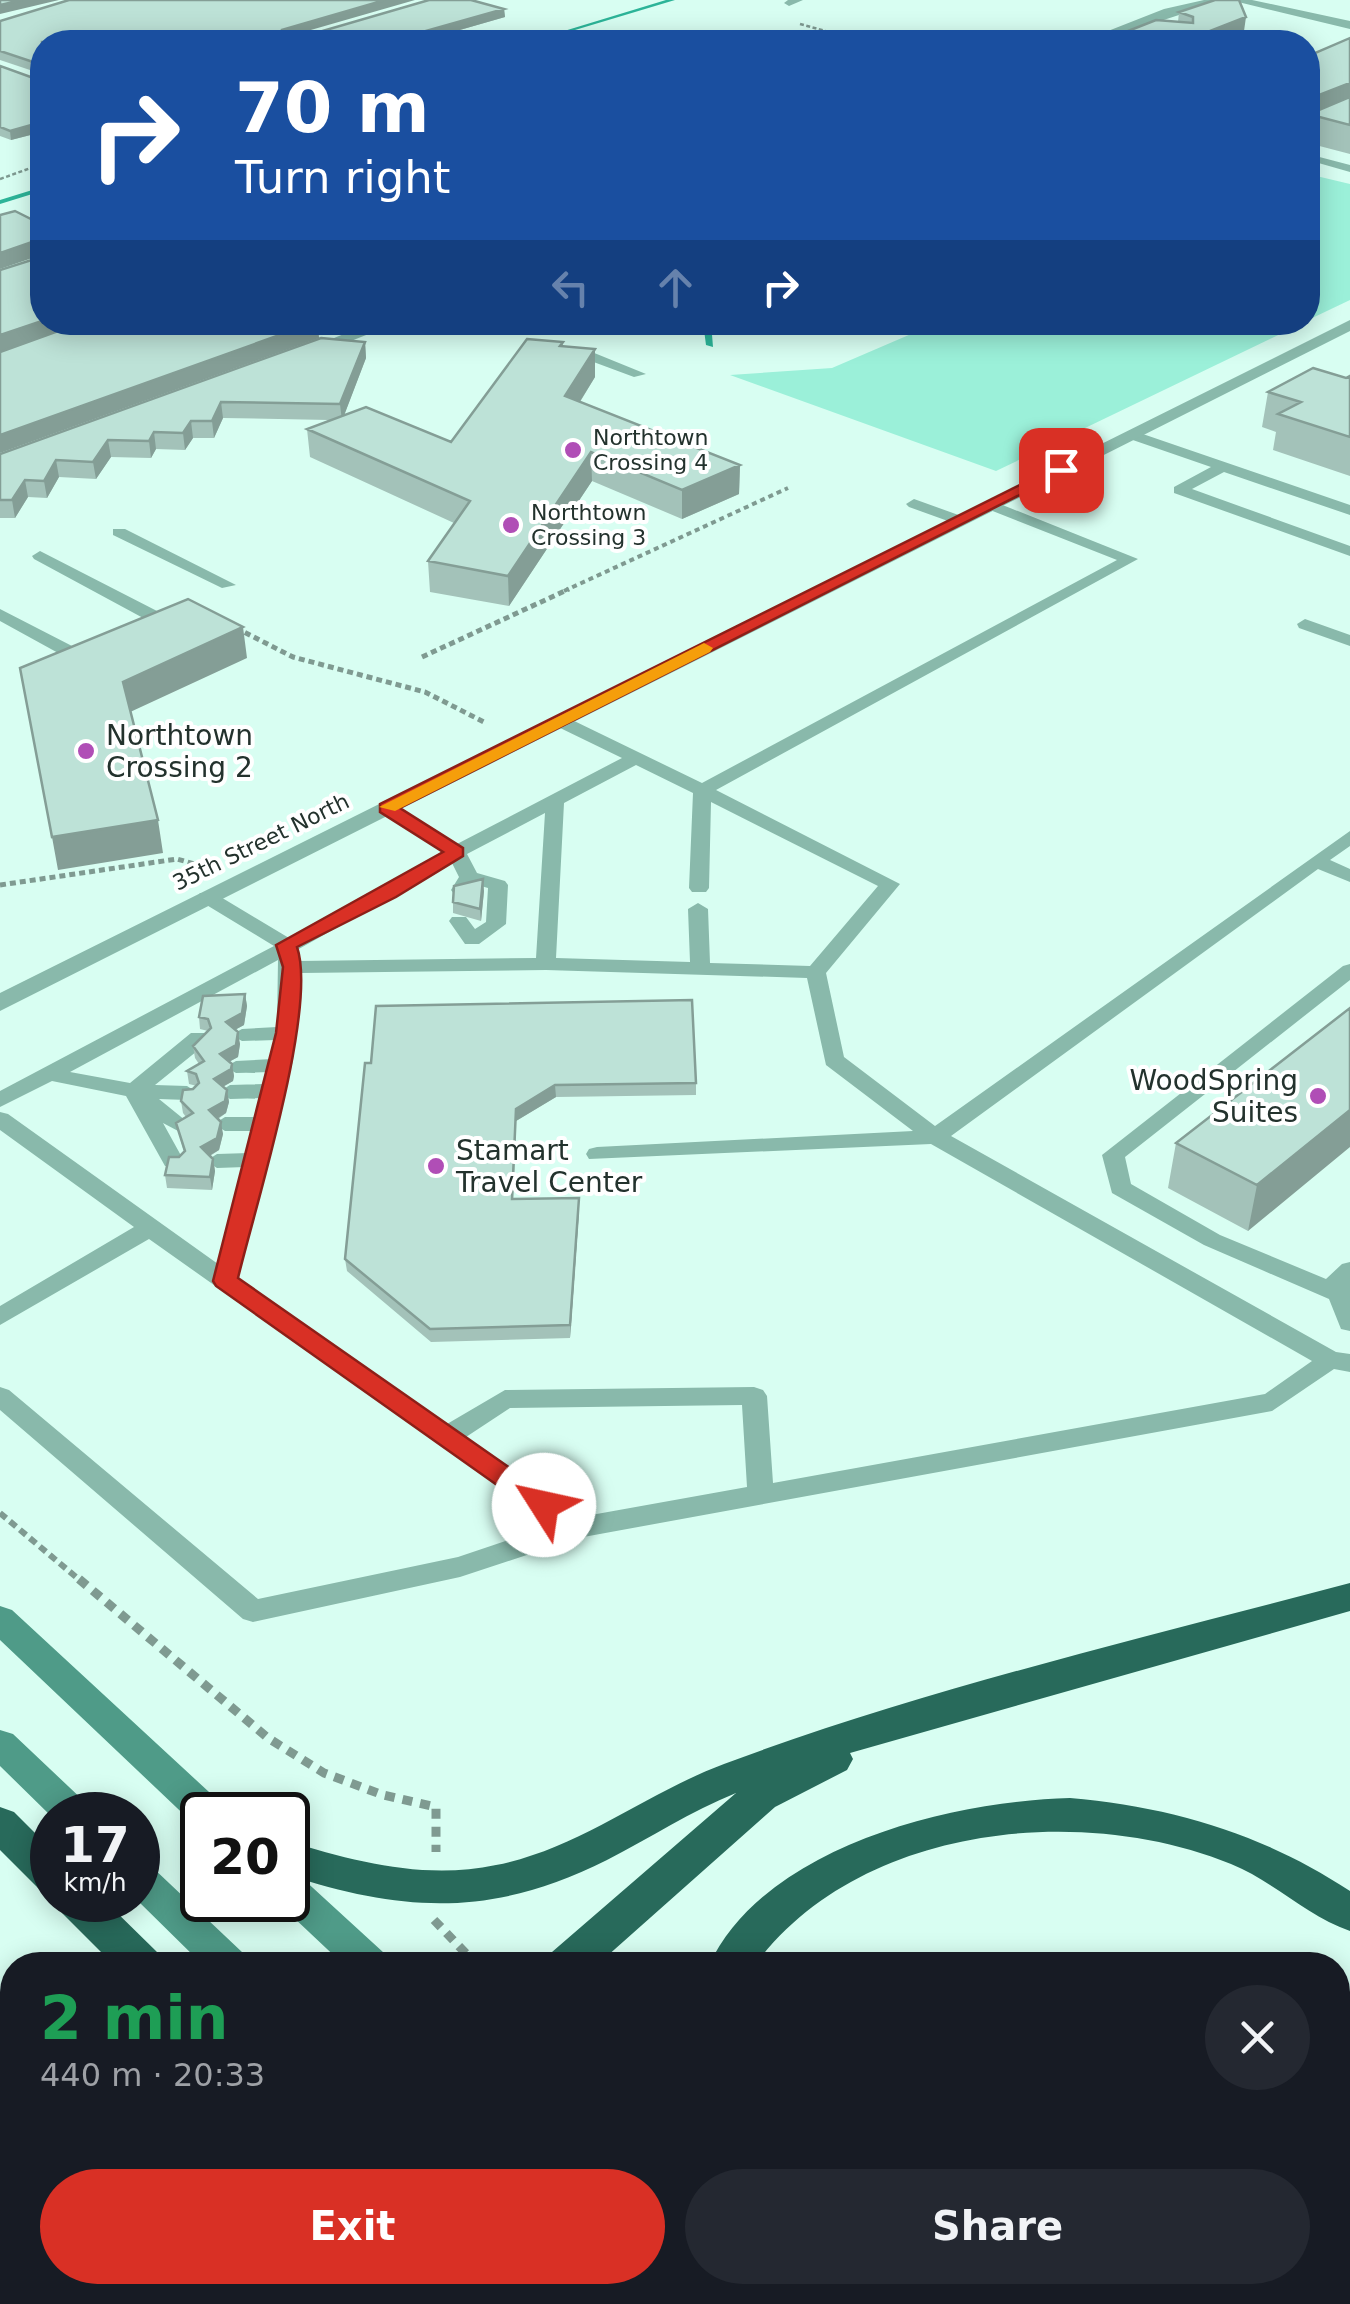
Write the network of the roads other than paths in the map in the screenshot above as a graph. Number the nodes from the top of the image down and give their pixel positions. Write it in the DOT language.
graph roads {
  1 [pos="1218,0"];
  2 [pos="1236,0"];
  3 [pos="1350,25"];
  4 [pos="1124,29"];
  5 [pos="1121,30"];
  6 [pos="1128,30"];
  7 [pos="1320,160"];
  8 [pos="1350,169"];
  9 [pos="1350,326"];
  10 [pos="355,335"];
  11 [pos="577,351"];
  12 [pos="298,356"];
  13 [pos="639,374"];
  14 [pos="1132,435"];
  15 [pos="1224,466"];
  16 [pos="914,504"];
  17 [pos="990,505"];
  18 [pos="1350,510"];
  19 [pos="959,520"];
  20 [pos="119,532"];
  21 [pos="1350,551"];
  22 [pos="40,556"];
  23 [pos="228,585"];
  24 [pos="0,614"];
  25 [pos="152,615"];
  26 [pos="1305,624"];
  27 [pos="1350,641"];
  28 [pos="66,650"];
  29 [pos="560,721"];
  30 [pos="636,758"];
  31 [pos="702,790"];
  32 [pos="555,800"];
  33 [pos="386,808"];
  34 [pos="1350,837"];
  35 [pos="456,852"];
  36 [pos="1316,861"];
  37 [pos="1350,876"];
  38 [pos="207,897"];
  39 [pos="459,921"];
  40 [pos="472,940"];
  41 [pos="286,945"];
  42 [pos="546,964"];
  43 [pos="470,965"];
  44 [pos="294,967"];
  45 [pos="700,968"];
  46 [pos="1350,970"];
  47 [pos="816,972"];
  48 [pos="0,1003"];
  49 [pos="287,1033"];
  50 [pos="242,1035"];
  51 [pos="199,1038"];
  52 [pos="280,1065"];
  53 [pos="236,1067"];
  54 [pos="192,1070"];
  55 [pos="49,1074"];
  56 [pos="134,1091"];
  57 [pos="273,1091"];
  58 [pos="230,1092"];
  59 [pos="187,1094"];
  60 [pos="0,1100"];
  61 [pos="0,1119"];
  62 [pos="224,1124"];
  63 [pos="267,1124"];
  64 [pos="180,1125"];
  65 [pos="935,1137"];
  66 [pos="597,1154"];
  67 [pos="256,1160"];
  68 [pos="217,1161"];
  69 [pos="173,1162"];
  70 [pos="150,1228"];
  71 [pos="1350,1270"];
  72 [pos="225,1281"];
  73 [pos="5,1306"];
  74 [pos="1346,1309"];
  75 [pos="1340,1361"];
  76 [pos="0,1396"];
  77 [pos="448,1438"];
  78 [pos="761,1497"];
  79 [pos="576,1528"];
  80 [pos="1350,1597"];
  81 [pos="0,1619"];
  82 [pos="925,1712"];
  83 [pos="0,1744"];
  84 [pos="50,1792"];
  85 [pos="184,1792"];
  86 [pos="0,1824"];
  87 [pos="30,1854"];
  88 [pos="310,1865"];
  89 [pos="160,1898"];
  90 [pos="310,1909"];
  91 [pos="1350,1913"];
  92 [pos="99,1922"];
  93 [pos="129,1952"];
  94 [pos="216,1952"];
  95 [pos="356,1952"];
  96 [pos="582,1952"];
  97 [pos="740,1952"];
  1 -- 4 [label="street"];
  2 -- 3 [label="street"];
  4 -- 5 [label="street"];
  4 -- 6 [label="lane"];
  7 -- 8 [label="lane"];
  9 -- 14 [label="street, 35th Street North"];
  10 -- 12 [label="street"];
  11 -- 13 [label="lane"];
  14 -- 15 [label="lane"];
  14 -- 17 [label="street, 35th Street North"];
  15 -- 18 [label="lane"];
  15 -- 21 [label="lane"];
  16 -- 19 [label="lane"];
  17 -- 19 [label="street, 35th Street North"];
  17 -- 31 [label="lane"];
  19 -- 29 [label="street, 35th Street North"];
  20 -- 23 [label="lane"];
  22 -- 25 [label="lane"];
  24 -- 28 [label="lane"];
  26 -- 27 [label="lane"];
  29 -- 30 [label="lane"];
  29 -- 33 [label="street, 35th Street North"];
  30 -- 31 [label="lane"];
  30 -- 32 [label="lane"];
  31 -- 45 [label="lane"];
  31 -- 47 [label="lane"];
  32 -- 35 [label="lane"];
  32 -- 42 [label="lane"];
  33 -- 35 [label="lane"];
  33 -- 38 [label="street, 35th Street North"];
  34 -- 36 [label="lane"];
  35 -- 40 [label="lane"];
  35 -- 41 [label="lane"];
  36 -- 37 [label="lane"];
  36 -- 65 [label="lane"];
  38 -- 41 [label="lane"];
  38 -- 48 [label="street, 35th Street North"];
  39 -- 40 [label="lane"];
  40 -- 43 [label="lane"];
  41 -- 44 [label="lane"];
  41 -- 55 [label="lane"];
  42 -- 43 [label="lane"];
  42 -- 45 [label="lane"];
  43 -- 44 [label="lane"];
  44 -- 49 [label="lane"];
  45 -- 47 [label="lane"];
  46 -- 74 [label="lane"];
  47 -- 65 [label="lane"];
  49 -- 50 [label="lane"];
  49 -- 52 [label="lane"];
  51 -- 56 [label="lane"];
  52 -- 53 [label="lane"];
  52 -- 57 [label="lane"];
  54 -- 56 [label="lane"];
  55 -- 56 [label="lane"];
  55 -- 60 [label="lane"];
  56 -- 59 [label="lane"];
  56 -- 64 [label="lane"];
  56 -- 69 [label="lane"];
  57 -- 58 [label="lane"];
  57 -- 63 [label="lane"];
  61 -- 70 [label="lane"];
  62 -- 63 [label="lane"];
  63 -- 67 [label="lane"];
  65 -- 66 [label="lane"];
  65 -- 75 [label="lane"];
  67 -- 68 [label="lane"];
  67 -- 72 [label="lane"];
  70 -- 72 [label="lane"];
  70 -- 73 [label="lane"];
  71 -- 74 [label="lane"];
  72 -- 77 [label="lane"];
  75 -- 78 [label="lane"];
  76 -- 79 [label="lane"];
  77 -- 78 [label="lane"];
  77 -- 79 [label="lane"];
  78 -- 79 [label="lane"];
  80 -- 82 [label="highway"];
  81 -- 85 [label="main road"];
  82 -- 88 [label="highway"];
  82 -- 96 [label="highway"];
  83 -- 84 [label="main road"];
  86 -- 87 [label="highway"];
  89 -- 94 [label="main road"];
  90 -- 95 [label="main road"];
  91 -- 97 [label="highway"];
  92 -- 93 [label="highway"];
}
